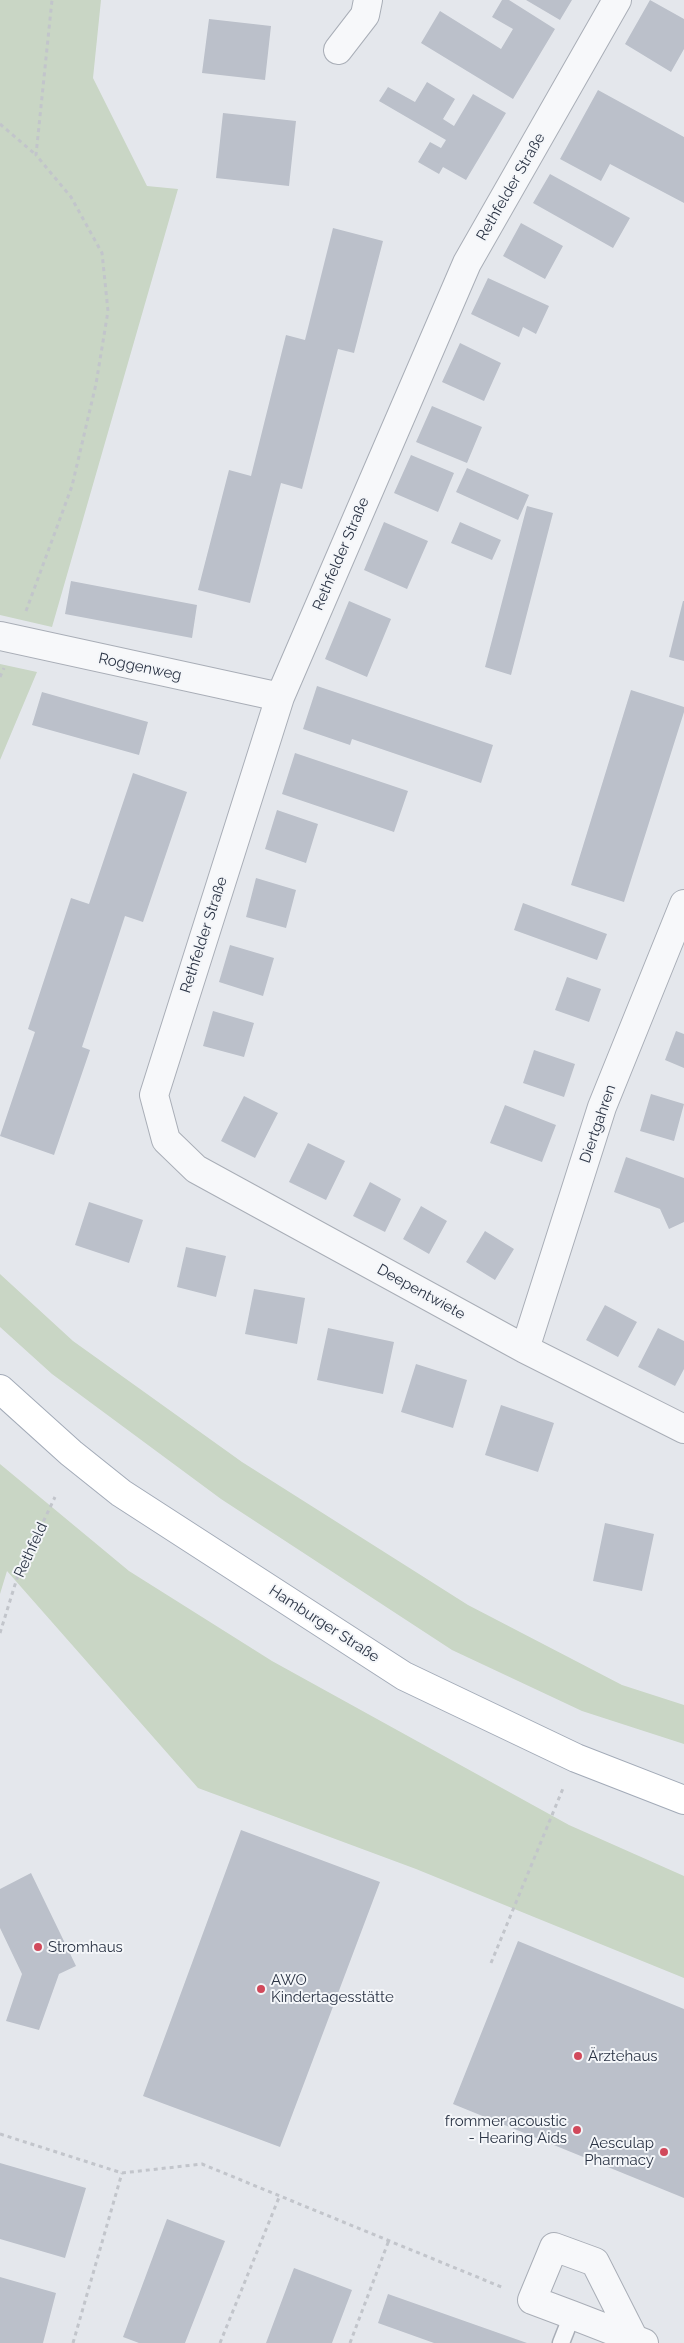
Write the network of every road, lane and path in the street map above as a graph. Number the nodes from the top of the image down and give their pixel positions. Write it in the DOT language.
graph roads {
  1 [pos="52,0"];
  2 [pos="368,0"];
  3 [pos="617,0"];
  4 [pos="338,50"];
  5 [pos="0,124"];
  6 [pos="36,155"];
  7 [pos="8,638"];
  8 [pos="0,677"];
  9 [pos="280,697"];
  10 [pos="684,904"];
  11 [pos="166,1140"];
  12 [pos="525,1349"];
  13 [pos="0,1388"];
  14 [pos="684,1429"];
  15 [pos="55,1497"];
  16 [pos="0,1633"];
  17 [pos="576,1758"];
  18 [pos="684,1800"];
  19 [pos="491,1963"];
  20 [pos="0,2134"];
  21 [pos="122,2173"];
  22 [pos="280,2196"];
  23 [pos="389,2240"];
  24 [pos="532,2300"];
  25 [pos="572,2315"];
  26 [pos="639,2341"];
  27 [pos="72,2343"];
  28 [pos="220,2343"];
  29 [pos="350,2343"];
  30 [pos="562,2343"];
  1 -- 6 [label="path"];
  2 -- 4 [label="street"];
  3 -- 9 [label="street, Rethfelder Straße"];
  5 -- 6 [label="path"];
  6 -- 7 [label="path"];
  7 -- 8 [label="path"];
  7 -- 9 [label="street, Roggenweg"];
  9 -- 11 [label="street, Rethfelder Straße"];
  10 -- 12 [label="street, Diertgahren"];
  11 -- 12 [label="street, Deepentwiete"];
  12 -- 14 [label="street, Deepentwiete"];
  13 -- 17 [label="main road, Hamburger Straße"];
  15 -- 16 [label="path, Rethfeld"];
  17 -- 18 [label="main road, Hamburger Straße"];
  17 -- 19 [label="path"];
  20 -- 21 [label="path"];
  21 -- 22 [label="path"];
  21 -- 27 [label="path"];
  22 -- 23 [label="path"];
  22 -- 28 [label="path"];
  23 -- 24 [label="path"];
  23 -- 29 [label="path"];
  24 -- 25 [label="street"];
  24 -- 26 [label="street"];
  25 -- 26 [label="street"];
  25 -- 30 [label="lane"];
}
